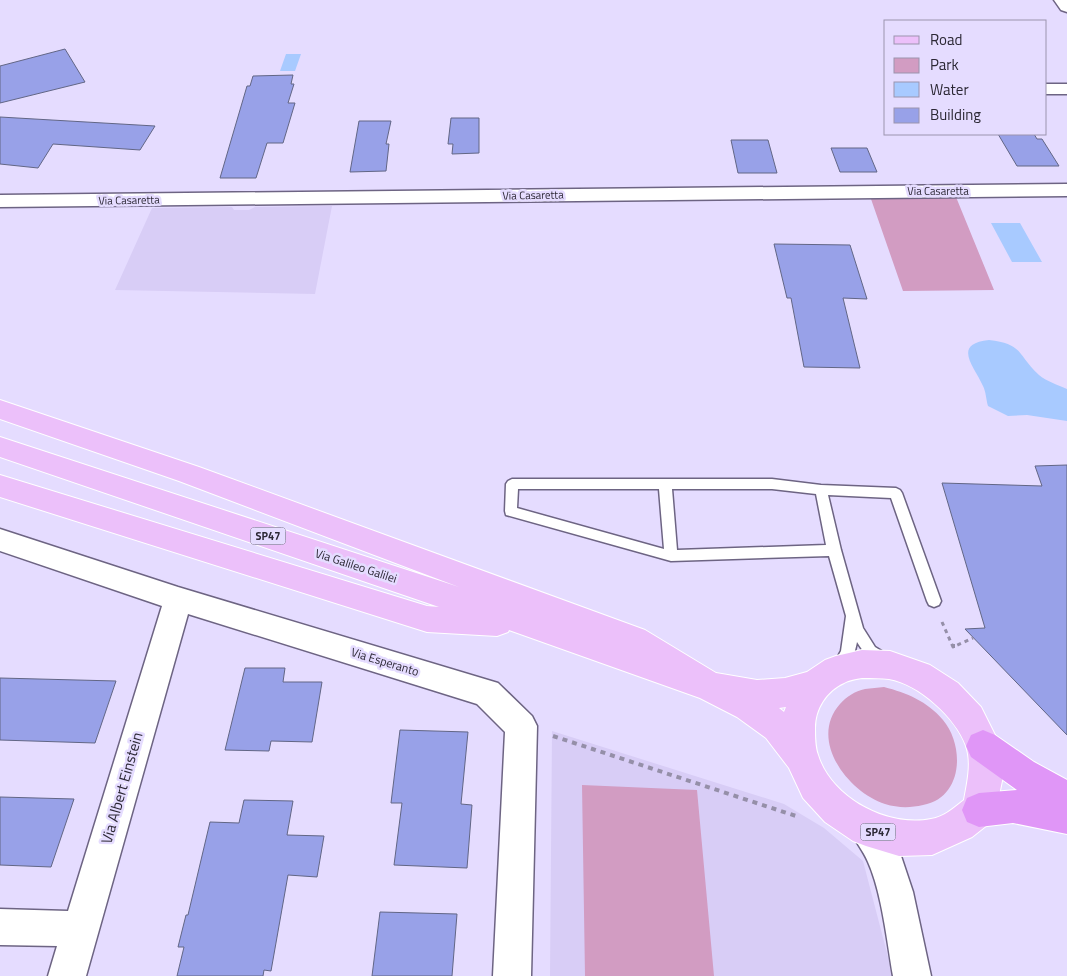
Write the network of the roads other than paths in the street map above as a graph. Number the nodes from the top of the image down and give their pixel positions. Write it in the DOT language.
graph roads {
  1 [pos="1062,0"];
  2 [pos="1067,7"];
  3 [pos="1047,88"];
  4 [pos="1067,89"];
  5 [pos="1067,190"];
  6 [pos="0,202"];
  7 [pos="0,410"];
  8 [pos="0,447"];
  9 [pos="665,484"];
  10 [pos="0,486"];
  11 [pos="821,490"];
  12 [pos="0,540"];
  13 [pos="834,550"];
  14 [pos="671,556"];
  15 [pos="178,599"];
  16 [pos="934,601"];
  17 [pos="851,613"];
  18 [pos="536,626"];
  19 [pos="890,665"];
  20 [pos="826,677"];
  21 [pos="710,687"];
  22 [pos="983,746"];
  23 [pos="801,758"];
  24 [pos="1067,798"];
  25 [pos="979,810"];
  26 [pos="1067,817"];
  27 [pos="866,828"];
  28 [pos="918,838"];
  29 [pos="895,892"];
  30 [pos="0,927"];
  31 [pos="81,929"];
  32 [pos="67,976"];
  33 [pos="512,976"];
  34 [pos="912,976"];
  1 -- 2 [label="street"];
  3 -- 4 [label="street"];
  5 -- 6 [label="street, Via Casaretta"];
  7 -- 21 [label="main road"];
  8 -- 18 [label="main road, Via Galileo Galilei / SP47"];
  9 -- 11 [label="lane"];
  9 -- 14 [label="lane"];
  9 -- 14 [label="lane"];
  10 -- 18 [label="main road"];
  11 -- 13 [label="lane"];
  11 -- 16 [label="lane"];
  12 -- 15 [label="street, Via Esperanto"];
  13 -- 14 [label="lane"];
  13 -- 17 [label="lane"];
  15 -- 31 [label="street, Via Albert Einstein"];
  15 -- 33 [label="street, Via Esperanto"];
  17 -- 19 [label="lane"];
  17 -- 20 [label="lane"];
  18 -- 21 [label="main road, Via Galileo Galilei / SP47"];
  19 -- 20 [label="main road, Via Galileo Galilei / SP47"];
  19 -- 22 [label="main road, Via Galileo Galilei / SP47"];
  20 -- 21 [label="main road, Via Galileo Galilei / SP47"];
  20 -- 23 [label="main road, Via Galileo Galilei / SP47"];
  21 -- 23 [label="main road, Via Galileo Galilei / SP47"];
  22 -- 24 [label="highway, SP47"];
  22 -- 25 [label="main road, Via Galileo Galilei / SP47"];
  23 -- 27 [label="main road, Via Galileo Galilei / SP47"];
  25 -- 26 [label="highway"];
  25 -- 28 [label="main road, Via Galileo Galilei / SP47"];
  27 -- 28 [label="main road, Via Galileo Galilei / SP47"];
  27 -- 29 [label="street"];
  28 -- 29 [label="street"];
  29 -- 34 [label="street"];
  30 -- 31 [label="street"];
  31 -- 32 [label="street, Via Albert Einstein"];
}
